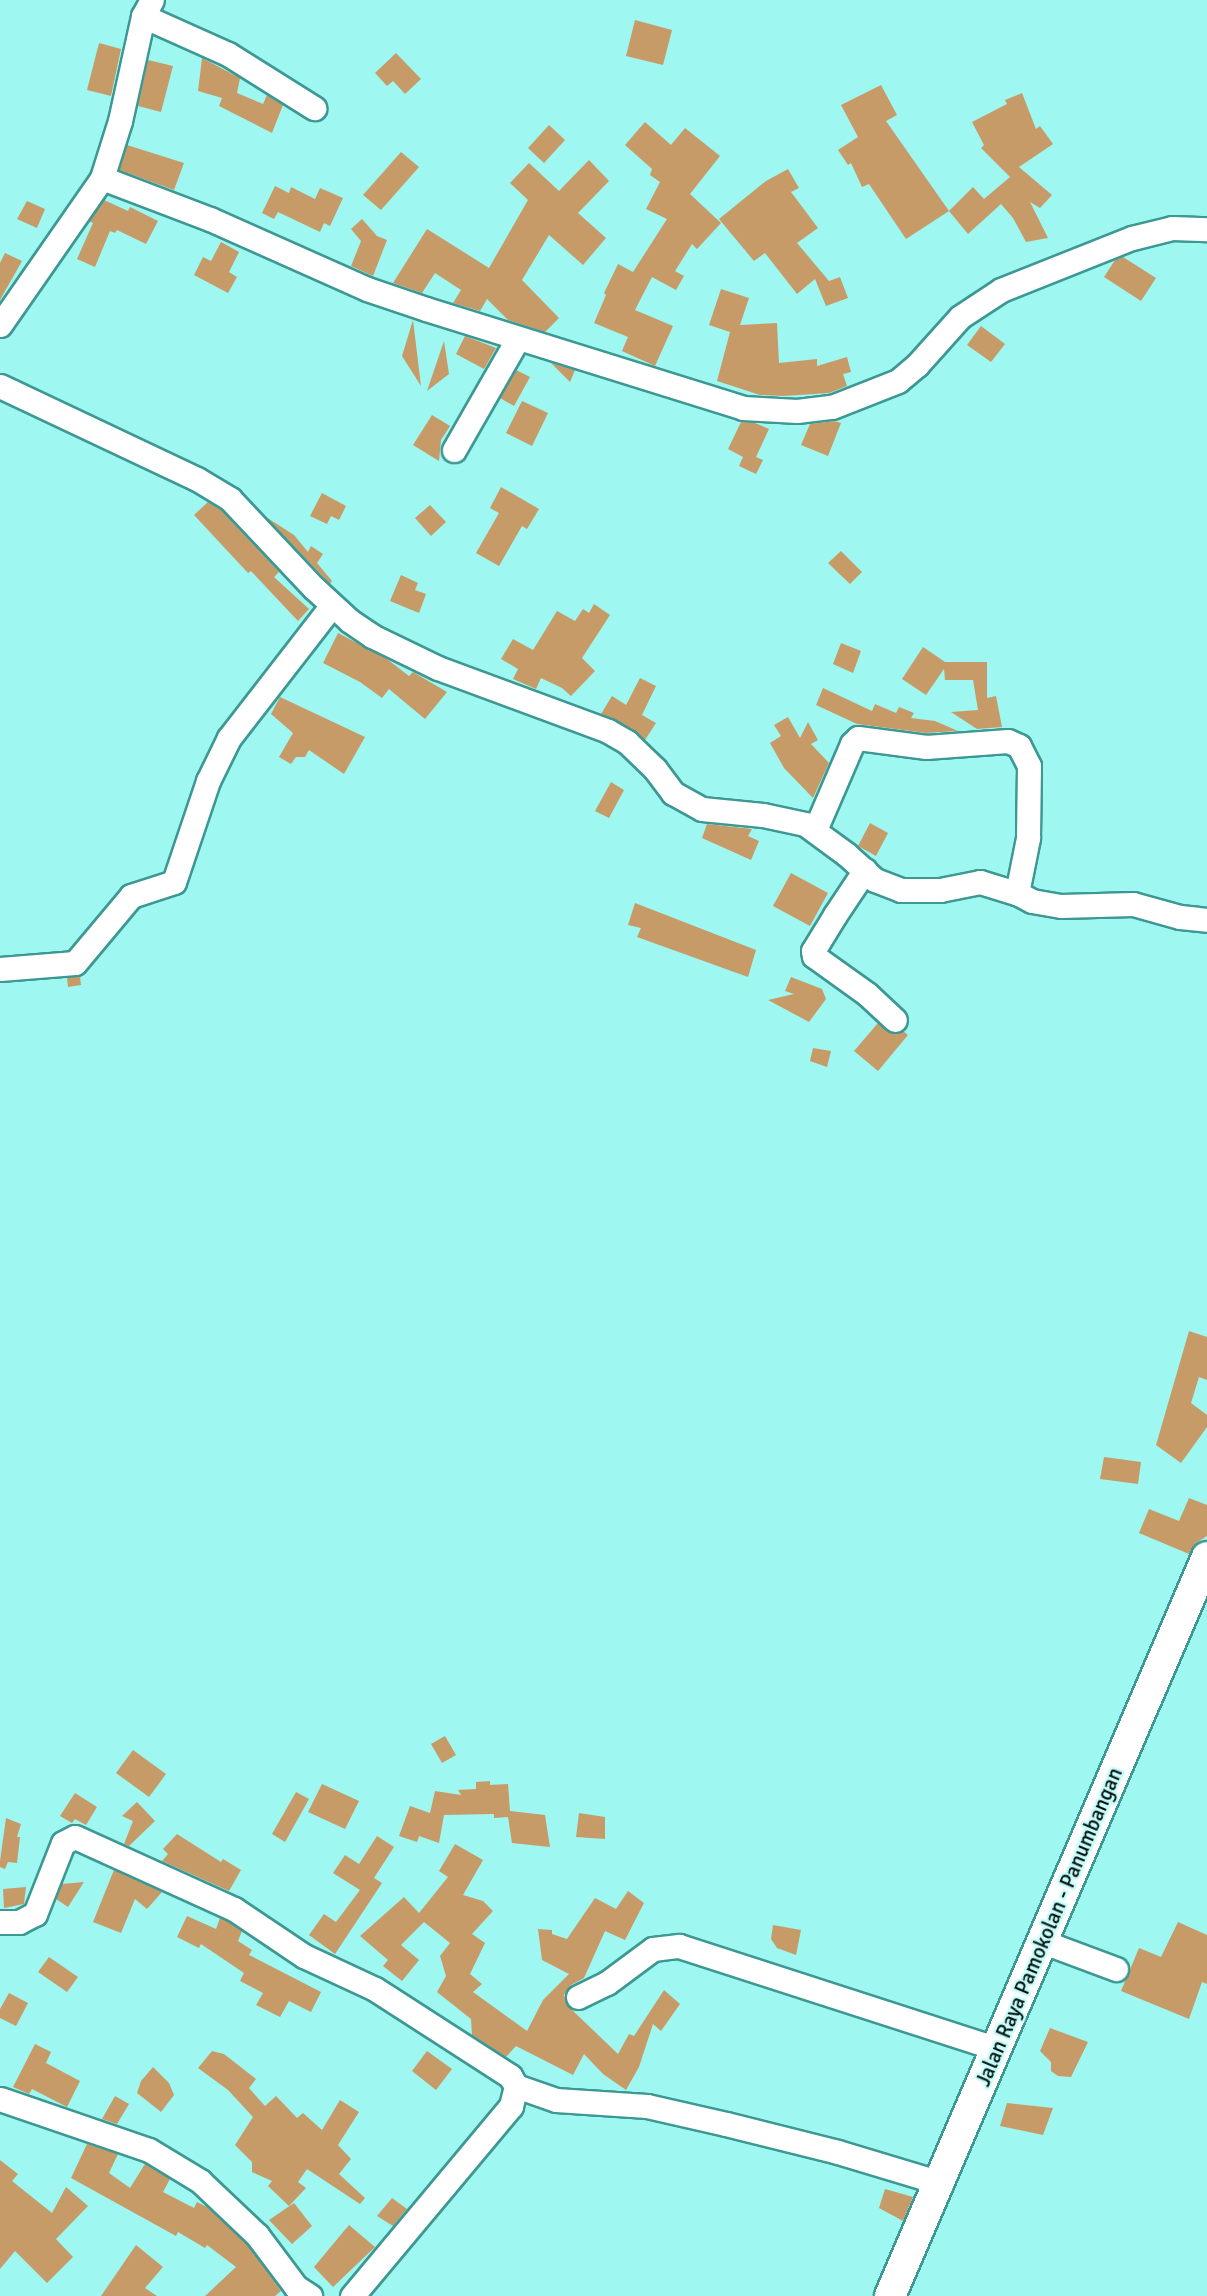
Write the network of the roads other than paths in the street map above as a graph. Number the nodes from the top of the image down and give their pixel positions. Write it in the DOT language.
graph roads {
  1 [pos="148,8"];
  2 [pos="314,108"];
  3 [pos="102,178"];
  4 [pos="1207,229"];
  5 [pos="0,325"];
  6 [pos="517,340"];
  7 [pos="0,386"];
  8 [pos="454,450"];
  9 [pos="332,605"];
  10 [pos="815,830"];
  11 [pos="865,870"];
  12 [pos="1017,893"];
  13 [pos="1207,920"];
  14 [pos="0,969"];
  15 [pos="895,1020"];
  16 [pos="1204,1573"];
  17 [pos="0,1922"];
  18 [pos="1041,1941"];
  19 [pos="1116,1969"];
  20 [pos="578,1997"];
  21 [pos="997,2049"];
  22 [pos="516,2086"];
  23 [pos="0,2099"];
  24 [pos="941,2183"];
  25 [pos="310,2296"];
  26 [pos="352,2296"];
  27 [pos="890,2296"];
  1 -- 2 [label="street"];
  1 -- 3 [label="street"];
  3 -- 5 [label="street"];
  3 -- 6 [label="street"];
  4 -- 6 [label="street"];
  6 -- 8 [label="street"];
  7 -- 9 [label="street"];
  9 -- 10 [label="street"];
  9 -- 14 [label="street"];
  10 -- 11 [label="street"];
  10 -- 12 [label="street"];
  11 -- 12 [label="street"];
  11 -- 15 [label="street"];
  12 -- 13 [label="street"];
  16 -- 18 [label="main road, Jalan Raya Pamokolan - Panumbangan"];
  17 -- 22 [label="street"];
  18 -- 19 [label="street"];
  18 -- 21 [label="main road, Jalan Raya Pamokolan - Panumbangan"];
  20 -- 21 [label="street"];
  21 -- 24 [label="main road, Jalan Raya Pamokolan - Panumbangan"];
  22 -- 24 [label="street"];
  22 -- 26 [label="street"];
  23 -- 25 [label="street"];
  24 -- 27 [label="main road, Jalan Raya Pamokolan - Panumbangan"];
}
